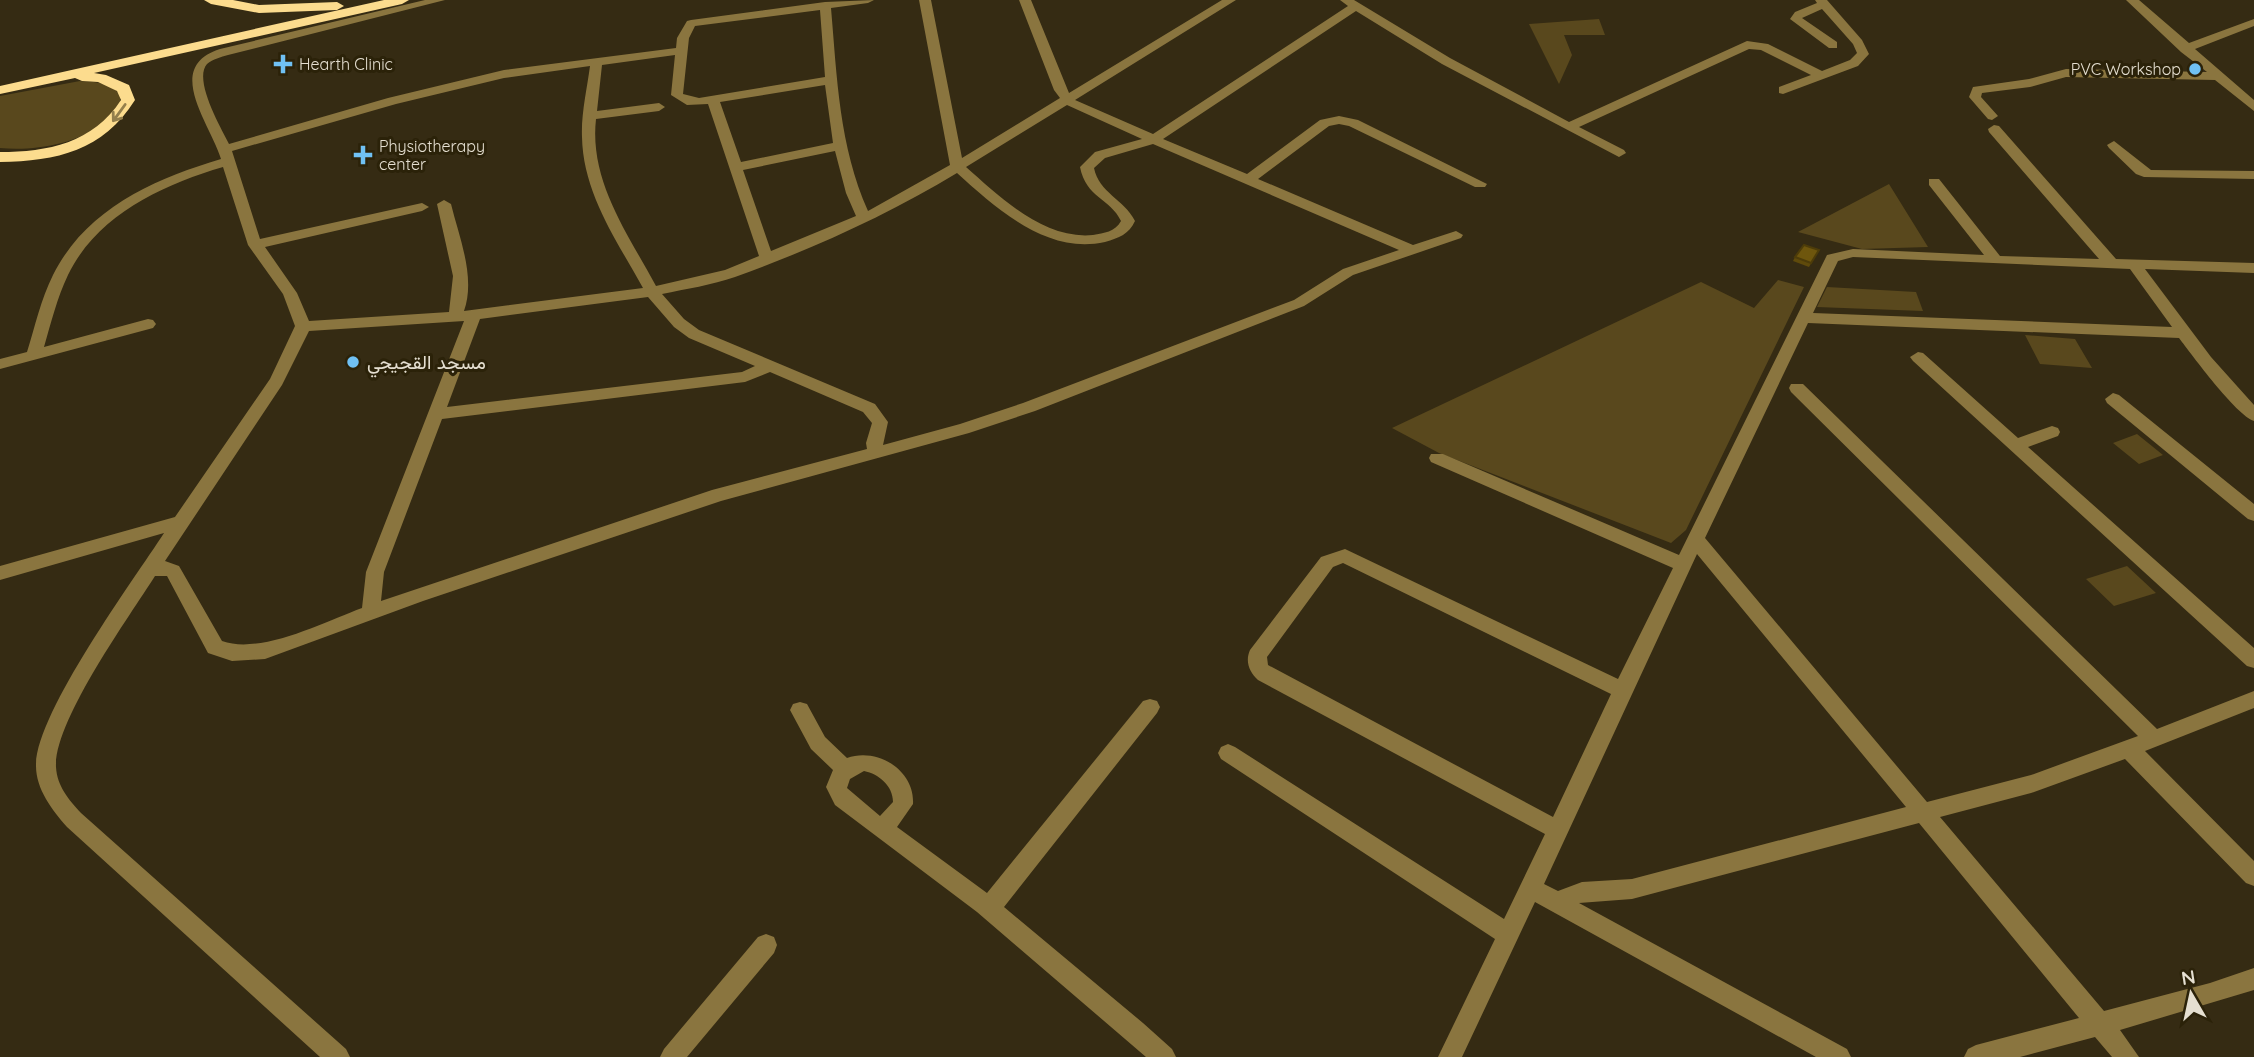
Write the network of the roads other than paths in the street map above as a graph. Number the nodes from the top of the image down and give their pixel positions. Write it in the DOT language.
graph roads {
  1 [pos="211,0"];
  2 [pos="365,0"];
  3 [pos="402,0"];
  4 [pos="439,0"];
  5 [pos="868,0"];
  6 [pos="925,0"];
  7 [pos="1025,0"];
  8 [pos="1230,0"];
  9 [pos="2132,0"];
  10 [pos="1822,2"];
  11 [pos="1351,3"];
  12 [pos="825,5"];
  13 [pos="339,6"];
  14 [pos="2253,23"];
  15 [pos="1833,45"];
  16 [pos="2185,49"];
  17 [pos="181,51"];
  18 [pos="682,51"];
  19 [pos="597,60"];
  20 [pos="201,65"];
  21 [pos="1821,75"];
  22 [pos="2218,76"];
  23 [pos="63,77"];
  24 [pos="0,79"];
  25 [pos="832,80"];
  26 [pos="0,90"];
  27 [pos="1783,90"];
  28 [pos="713,100"];
  29 [pos="1068,101"];
  30 [pos="659,107"];
  31 [pos="2254,107"];
  32 [pos="591,116"];
  33 [pos="1570,126"];
  34 [pos="1153,140"];
  35 [pos="2114,145"];
  36 [pos="841,146"];
  37 [pos="1619,153"];
  38 [pos="226,155"];
  39 [pos="0,157"];
  40 [pos="736,167"];
  41 [pos="959,167"];
  42 [pos="2254,175"];
  43 [pos="1248,180"];
  44 [pos="1934,182"];
  45 [pos="1480,184"];
  46 [pos="444,204"];
  47 [pos="422,207"];
  48 [pos="864,218"];
  49 [pos="1456,235"];
  50 [pos="256,245"];
  51 [pos="1415,251"];
  52 [pos="767,260"];
  53 [pos="1996,260"];
  54 [pos="2111,263"];
  55 [pos="2134,264"];
  56 [pos="2254,268"];
  57 [pos="652,292"];
  58 [pos="474,315"];
  59 [pos="455,316"];
  60 [pos="1804,317"];
  61 [pos="148,324"];
  62 [pos="303,326"];
  63 [pos="2183,333"];
  64 [pos="33,356"];
  65 [pos="1917,357"];
  66 [pos="0,365"];
  67 [pos="769,366"];
  68 [pos="1797,388"];
  69 [pos="2113,399"];
  70 [pos="437,414"];
  71 [pos="2254,415"];
  72 [pos="2052,432"];
  73 [pos="2014,446"];
  74 [pos="876,452"];
  75 [pos="1437,458"];
  76 [pos="2254,514"];
  77 [pos="180,522"];
  78 [pos="1695,539"];
  79 [pos="1682,565"];
  80 [pos="150,570"];
  81 [pos="0,573"];
  82 [pos="371,613"];
  83 [pos="2254,660"];
  84 [pos="1622,690"];
  85 [pos="2254,699"];
  86 [pos="1150,707"];
  87 [pos="800,710"];
  88 [pos="2154,739"];
  89 [pos="2129,749"];
  90 [pos="1228,753"];
  91 [pos="846,770"];
  92 [pos="1924,813"];
  93 [pos="882,828"];
  94 [pos="1558,830"];
  95 [pos="2254,876"];
  96 [pos="1531,888"];
  97 [pos="1561,902"];
  98 [pos="989,908"];
  99 [pos="1509,935"];
  100 [pos="766,945"];
  101 [pos="2254,979"];
  102 [pos="2101,1024"];
  103 [pos="338,1057"];
  104 [pos="672,1057"];
  105 [pos="1164,1057"];
  106 [pos="1450,1057"];
  107 [pos="1839,1057"];
  108 [pos="1976,1057"];
  109 [pos="2127,1057"];
  1 -- 13 [label="highway"];
  2 -- 13 [label="highway"];
  3 -- 17 [label="highway"];
  4 -- 20 [label="street"];
  5 -- 12 [label="street"];
  6 -- 41 [label="street"];
  7 -- 29 [label="street"];
  8 -- 29 [label="street"];
  9 -- 16 [label="street"];
  10 -- 15 [label="street"];
  10 -- 21 [label="street"];
  11 -- 33 [label="street"];
  11 -- 34 [label="street"];
  12 -- 18 [label="street"];
  12 -- 25 [label="street"];
  13 -- 24 [label="highway"];
  14 -- 16 [label="street"];
  16 -- 22 [label="street"];
  17 -- 20 [label="highway"];
  17 -- 23 [label="highway"];
  18 -- 19 [label="street"];
  18 -- 28 [label="street"];
  19 -- 32 [label="street"];
  19 -- 38 [label="street"];
  20 -- 38 [label="street"];
  21 -- 27 [label="street"];
  21 -- 33 [label="street"];
  22 -- 31 [label="street"];
  22 -- 54 [label="street"];
  23 -- 26 [label="highway"];
  23 -- 39 [label="highway, one-way"];
  25 -- 28 [label="street"];
  25 -- 36 [label="street"];
  28 -- 40 [label="street"];
  29 -- 34 [label="street"];
  29 -- 41 [label="street"];
  30 -- 32 [label="street"];
  32 -- 57 [label="street"];
  33 -- 37 [label="street"];
  34 -- 41 [label="street"];
  34 -- 43 [label="street"];
  35 -- 42 [label="street"];
  36 -- 40 [label="street"];
  36 -- 48 [label="street"];
  38 -- 50 [label="street"];
  38 -- 64 [label="street"];
  40 -- 52 [label="street"];
  41 -- 48 [label="street"];
  43 -- 45 [label="street"];
  43 -- 51 [label="street"];
  44 -- 53 [label="street"];
  46 -- 59 [label="street"];
  47 -- 50 [label="street"];
  48 -- 52 [label="street"];
  49 -- 51 [label="street"];
  50 -- 62 [label="street"];
  51 -- 74 [label="street"];
  52 -- 57 [label="street"];
  53 -- 54 [label="street"];
  53 -- 60 [label="street"];
  54 -- 55 [label="street"];
  55 -- 56 [label="street"];
  55 -- 63 [label="street"];
  57 -- 58 [label="street"];
  57 -- 67 [label="street"];
  58 -- 59 [label="street"];
  58 -- 70 [label="street"];
  59 -- 62 [label="street"];
  60 -- 63 [label="street"];
  60 -- 78 [label="street"];
  61 -- 64 [label="street"];
  62 -- 77 [label="street"];
  63 -- 71 [label="street"];
  64 -- 66 [label="street"];
  65 -- 73 [label="street"];
  67 -- 70 [label="street"];
  67 -- 74 [label="street"];
  68 -- 88 [label="street"];
  69 -- 76 [label="street"];
  70 -- 82 [label="street"];
  72 -- 73 [label="street"];
  73 -- 83 [label="street"];
  74 -- 82 [label="street"];
  75 -- 79 [label="street"];
  77 -- 80 [label="street"];
  77 -- 81 [label="street"];
  78 -- 79 [label="street"];
  78 -- 92 [label="street"];
  79 -- 84 [label="street"];
  80 -- 82 [label="street"];
  80 -- 103 [label="street"];
  84 -- 94 [label="street"];
  84 -- 94 [label="street"];
  85 -- 88 [label="street"];
  86 -- 98 [label="street"];
  87 -- 91 [label="street"];
  88 -- 89 [label="street"];
  89 -- 92 [label="street"];
  89 -- 95 [label="street"];
  90 -- 99 [label="street"];
  91 -- 93 [label="street"];
  91 -- 93 [label="street"];
  92 -- 97 [label="street"];
  92 -- 102 [label="street"];
  93 -- 98 [label="street"];
  94 -- 96 [label="street"];
  96 -- 97 [label="street"];
  96 -- 99 [label="street"];
  97 -- 107 [label="street"];
  98 -- 105 [label="street"];
  99 -- 106 [label="street"];
  100 -- 104 [label="street"];
  101 -- 102 [label="street"];
  102 -- 108 [label="street"];
  102 -- 109 [label="street"];
}
